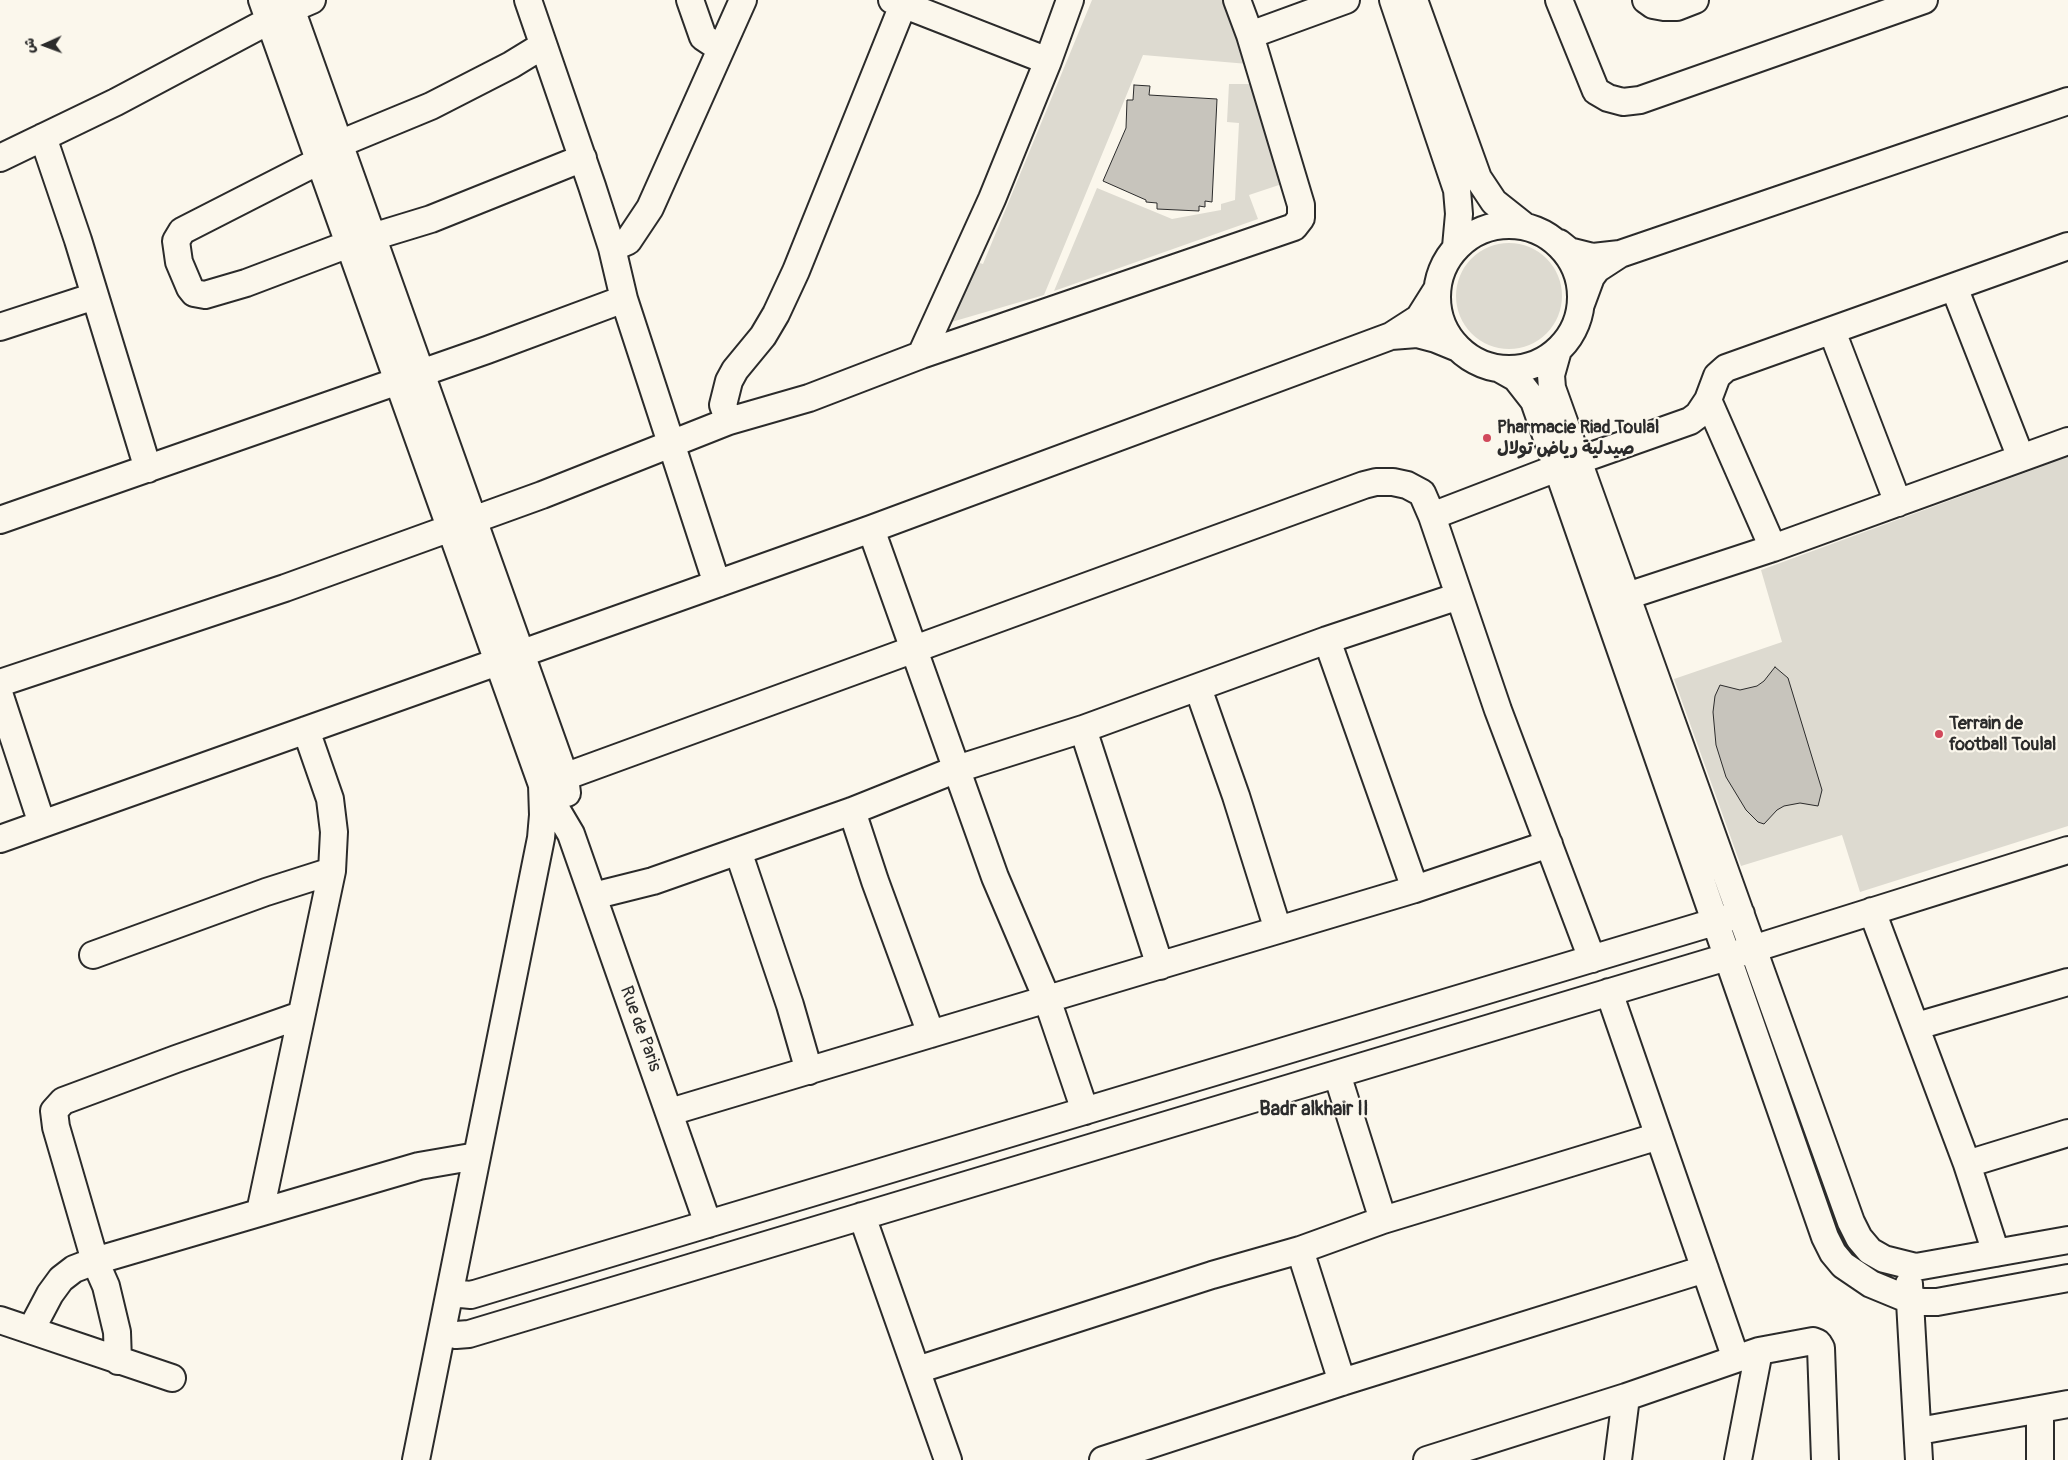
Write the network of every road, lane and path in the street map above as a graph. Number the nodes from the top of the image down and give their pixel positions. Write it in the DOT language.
graph roads {
  1 [pos="528,0"];
  2 [pos="690,0"];
  3 [pos="744,0"];
  4 [pos="1070,0"];
  5 [pos="1237,0"];
  6 [pos="1346,0"];
  7 [pos="1393,0"];
  8 [pos="1414,0"];
  9 [pos="1559,0"];
  10 [pos="1646,0"];
  11 [pos="1695,0"];
  12 [pos="1924,0"];
  13 [pos="900,2"];
  14 [pos="284,6"];
  15 [pos="1250,35"];
  16 [pos="542,46"];
  17 [pos="721,49"];
  18 [pos="1048,61"];
  19 [pos="2068,101"];
  20 [pos="43,138"];
  21 [pos="339,144"];
  22 [pos="0,158"];
  23 [pos="583,158"];
  24 [pos="319,161"];
  25 [pos="1523,225"];
  26 [pos="361,241"];
  27 [pos="1557,242"];
  28 [pos="2068,246"];
  29 [pos="1456,247"];
  30 [pos="612,248"];
  31 [pos="1620,254"];
  32 [pos="1954,287"];
  33 [pos="1436,291"];
  34 [pos="95,296"];
  35 [pos="624,299"];
  36 [pos="1580,307"];
  37 [pos="0,327"];
  38 [pos="1832,332"];
  39 [pos="1391,336"];
  40 [pos="1458,348"];
  41 [pos="1558,350"];
  42 [pos="921,355"];
  43 [pos="1500,369"];
  44 [pos="409,376"];
  45 [pos="1708,400"];
  46 [pos="729,421"];
  47 [pos="2068,441"];
  48 [pos="671,445"];
  49 [pos="2021,458"];
  50 [pos="1568,464"];
  51 [pos="148,469"];
  52 [pos="1898,503"];
  53 [pos="1432,516"];
  54 [pos="0,520"];
  55 [pos="462,523"];
  56 [pos="871,529"];
  57 [pos="1773,548"];
  58 [pos="716,584"];
  59 [pos="1459,596"];
  60 [pos="1627,596"];
  61 [pos="1327,640"];
  62 [pos="914,650"];
  63 [pos="509,657"];
  64 [pos="0,683"];
  65 [pos="1198,688"];
  66 [pos="0,696"];
  67 [pos="306,730"];
  68 [pos="1083,730"];
  69 [pos="957,769"];
  70 [pos="554,781"];
  71 [pos="852,812"];
  72 [pos="42,824"];
  73 [pos="0,839"];
  74 [pos="1548,844"];
  75 [pos="2068,850"];
  76 [pos="738,851"];
  77 [pos="332,871"];
  78 [pos="1415,889"];
  79 [pos="592,896"];
  80 [pos="1872,911"];
  81 [pos="1741,914"];
  82 [pos="1715,921"];
  83 [pos="1278,930"];
  84 [pos="1753,949"];
  85 [pos="93,955"];
  86 [pos="1727,957"];
  87 [pos="1592,959"];
  88 [pos="1160,966"];
  89 [pos="2068,982"];
  90 [pos="1609,992"];
  91 [pos="1047,1000"];
  92 [pos="301,1015"];
  93 [pos="1916,1026"];
  94 [pos="931,1034"];
  95 [pos="809,1071"];
  96 [pos="1337,1074"];
  97 [pos="1085,1111"];
  98 [pos="670,1112"];
  99 [pos="2068,1133"];
  100 [pos="1659,1136"];
  101 [pos="477,1156"];
  102 [pos="1967,1164"];
  103 [pos="260,1212"];
  104 [pos="862,1216"];
  105 [pos="1383,1220"];
  106 [pos="708,1224"];
  107 [pos="2068,1240"];
  108 [pos="1300,1250"];
  109 [pos="1996,1253"];
  110 [pos="95,1261"];
  111 [pos="1908,1266"];
  112 [pos="1705,1269"];
  113 [pos="2068,1278"];
  114 [pos="450,1293"];
  115 [pos="1910,1300"];
  116 [pos="0,1320"];
  117 [pos="31,1330"];
  118 [pos="442,1331"];
  119 [pos="1747,1355"];
  120 [pos="118,1360"];
  121 [pos="917,1370"];
  122 [pos="172,1378"];
  123 [pos="1342,1382"];
  124 [pos="1626,1397"];
  125 [pos="2068,1404"];
  126 [pos="2040,1410"];
  127 [pos="1919,1430"];
  128 [pos="416,1460"];
  129 [pos="948,1460"];
  130 [pos="1103,1460"];
  131 [pos="1427,1460"];
  132 [pos="1618,1460"];
  133 [pos="1738,1460"];
  134 [pos="1825,1460"];
  135 [pos="1919,1460"];
  136 [pos="2040,1460"];
  1 -- 16 [label="street"];
  2 -- 17 [label="street"];
  3 -- 17 [label="street"];
  4 -- 18 [label="street"];
  5 -- 15 [label="street"];
  6 -- 15 [label="street"];
  7 -- 29 [label="street"];
  8 -- 25 [label="street"];
  9 -- 12 [label="street"];
  10 -- 11 [label="street"];
  13 -- 18 [label="street"];
  13 -- 46 [label="street"];
  14 -- 20 [label="street"];
  14 -- 21 [label="street"];
  14 -- 24 [label="street"];
  15 -- 42 [label="street"];
  16 -- 21 [label="street"];
  16 -- 23 [label="street"];
  17 -- 30 [label="street"];
  18 -- 42 [label="street"];
  19 -- 31 [label="street"];
  20 -- 22 [label="street"];
  20 -- 34 [label="street"];
  21 -- 26 [label="street"];
  23 -- 26 [label="street"];
  23 -- 30 [label="street"];
  24 -- 26 [label="street"];
  24 -- 26 [label="street"];
  25 -- 27 [label="street"];
  25 -- 29 [label="street"];
  26 -- 44 [label="street"];
  27 -- 31 [label="street"];
  27 -- 36 [label="street"];
  28 -- 32 [label="street"];
  29 -- 33 [label="street"];
  30 -- 35 [label="street"];
  31 -- 36 [label="street"];
  32 -- 38 [label="street"];
  32 -- 49 [label="street"];
  33 -- 39 [label="street"];
  33 -- 40 [label="street"];
  34 -- 37 [label="street"];
  34 -- 51 [label="street"];
  35 -- 44 [label="street"];
  35 -- 48 [label="street"];
  36 -- 41 [label="street"];
  38 -- 45 [label="street"];
  38 -- 52 [label="street"];
  39 -- 40 [label="street"];
  39 -- 56 [label="street"];
  40 -- 43 [label="street"];
  41 -- 43 [label="street"];
  41 -- 50 [label="street"];
  42 -- 46 [label="street"];
  43 -- 50 [label="street"];
  44 -- 51 [label="street"];
  44 -- 55 [label="street"];
  45 -- 50 [label="street"];
  45 -- 57 [label="street"];
  46 -- 48 [label="street"];
  47 -- 49 [label="street"];
  48 -- 55 [label="street"];
  48 -- 58 [label="street"];
  49 -- 52 [label="street"];
  50 -- 53 [label="street"];
  50 -- 60 [label="street"];
  50 -- 82 [label="street"];
  51 -- 54 [label="street"];
  52 -- 57 [label="street"];
  53 -- 59 [label="street"];
  53 -- 62 [label="street"];
  55 -- 63 [label="street"];
  55 -- 64 [label="street"];
  56 -- 58 [label="street"];
  56 -- 62 [label="street"];
  57 -- 60 [label="street"];
  58 -- 63 [label="street"];
  59 -- 61 [label="street"];
  59 -- 74 [label="street"];
  60 -- 81 [label="street"];
  61 -- 65 [label="street"];
  61 -- 78 [label="street"];
  62 -- 69 [label="street"];
  62 -- 70 [label="street"];
  63 -- 67 [label="street"];
  63 -- 70 [label="street"];
  65 -- 68 [label="street"];
  65 -- 83 [label="street"];
  66 -- 72 [label="street"];
  67 -- 72 [label="street"];
  67 -- 77 [label="street"];
  68 -- 69 [label="street"];
  68 -- 88 [label="street"];
  69 -- 71 [label="street"];
  69 -- 91 [label="street"];
  70 -- 79 [label="street, Rue de Paris"];
  70 -- 101 [label="street"];
  71 -- 76 [label="street"];
  71 -- 94 [label="street"];
  72 -- 73 [label="street"];
  74 -- 78 [label="street"];
  74 -- 87 [label="street"];
  75 -- 80 [label="street"];
  76 -- 79 [label="street"];
  76 -- 95 [label="street"];
  77 -- 85 [label="street"];
  77 -- 92 [label="street"];
  78 -- 83 [label="street"];
  79 -- 98 [label="street, Rue de Paris"];
  80 -- 84 [label="street"];
  80 -- 93 [label="street"];
  81 -- 82 [label="street"];
  81 -- 84 [label="street"];
  82 -- 86 [label="street"];
  82 -- 87 [label="street"];
  83 -- 88 [label="street"];
  84 -- 86 [label="street"];
  84 -- 111 [label="street"];
  86 -- 90 [label="street"];
  86 -- 115 [label="street"];
  87 -- 97 [label="street"];
  88 -- 91 [label="street"];
  89 -- 93 [label="street"];
  90 -- 96 [label="street"];
  90 -- 100 [label="street"];
  91 -- 94 [label="street"];
  91 -- 97 [label="street"];
  92 -- 103 [label="street"];
  92 -- 110 [label="street"];
  93 -- 102 [label="street"];
  94 -- 95 [label="street"];
  95 -- 98 [label="street"];
  96 -- 104 [label="street"];
  96 -- 105 [label="street"];
  97 -- 106 [label="street"];
  98 -- 106 [label="street, Rue de Paris"];
  99 -- 102 [label="street"];
  100 -- 105 [label="street"];
  100 -- 112 [label="street"];
  101 -- 103 [label="street"];
  101 -- 114 [label="street"];
  102 -- 109 [label="street"];
  103 -- 110 [label="street"];
  104 -- 118 [label="street"];
  104 -- 121 [label="street"];
  105 -- 108 [label="street"];
  106 -- 114 [label="street"];
  107 -- 109 [label="street"];
  108 -- 121 [label="street"];
  108 -- 123 [label="street"];
  109 -- 111 [label="street"];
  110 -- 117 [label="street"];
  110 -- 120 [label="street"];
  111 -- 115 [label="street"];
  112 -- 119 [label="street"];
  112 -- 123 [label="street"];
  113 -- 115 [label="street"];
  114 -- 118 [label="street"];
  115 -- 127 [label="street"];
  116 -- 117 [label="street"];
  117 -- 120 [label="street"];
  118 -- 128 [label="street"];
  119 -- 124 [label="street"];
  119 -- 133 [label="street"];
  119 -- 134 [label="street"];
  120 -- 122 [label="street"];
  121 -- 129 [label="street"];
  123 -- 130 [label="street"];
  124 -- 131 [label="street"];
  124 -- 132 [label="street"];
  125 -- 126 [label="street"];
  126 -- 127 [label="street"];
  126 -- 136 [label="street"];
  127 -- 135 [label="street"];
}
